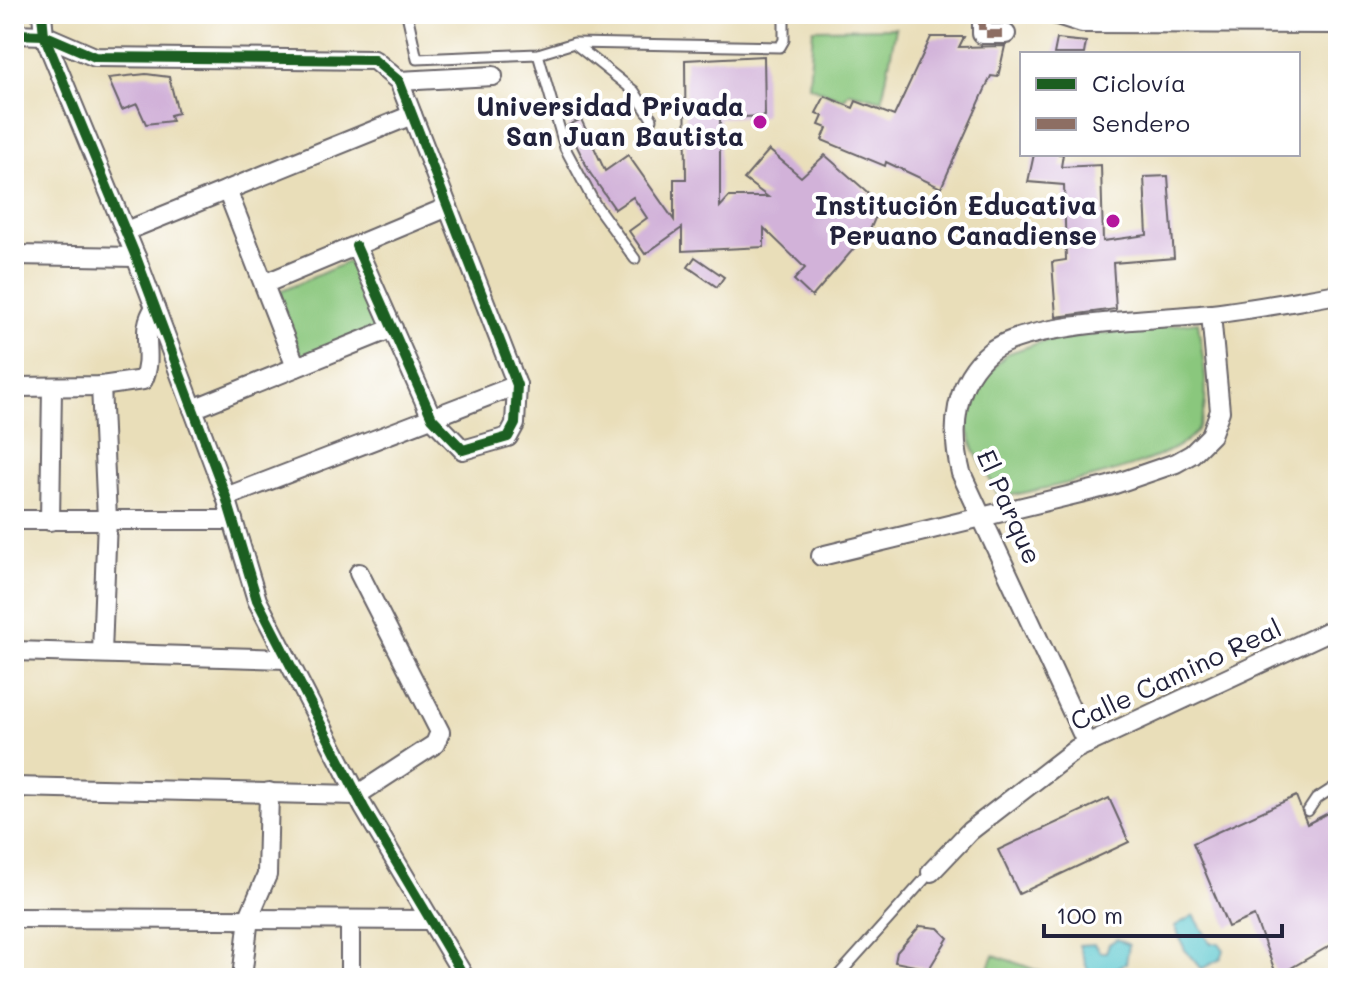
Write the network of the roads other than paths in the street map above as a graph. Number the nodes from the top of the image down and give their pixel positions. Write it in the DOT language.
graph roads {
  1 [pos="42,14"];
  2 [pos="407,14"];
  3 [pos="784,14"];
  4 [pos="982,14"];
  5 [pos="1054,14"];
  6 [pos="1338,24"];
  7 [pos="14,34"];
  8 [pos="1006,34"];
  9 [pos="44,35"];
  10 [pos="574,43"];
  11 [pos="538,54"];
  12 [pos="493,76"];
  13 [pos="399,81"];
  14 [pos="412,115"];
  15 [pos="652,119"];
  16 [pos="227,190"];
  17 [pos="448,207"];
  18 [pos="126,231"];
  19 [pos="356,246"];
  20 [pos="14,255"];
  21 [pos="136,257"];
  22 [pos="635,259"];
  23 [pos="264,284"];
  24 [pos="1338,294"];
  25 [pos="155,308"];
  26 [pos="1211,314"];
  27 [pos="393,328"];
  28 [pos="296,367"];
  29 [pos="517,385"];
  30 [pos="101,386"];
  31 [pos="14,387"];
  32 [pos="52,387"];
  33 [pos="193,409"];
  34 [pos="432,418"];
  35 [pos="226,497"];
  36 [pos="984,515"];
  37 [pos="107,519"];
  38 [pos="14,520"];
  39 [pos="233,520"];
  40 [pos="50,521"];
  41 [pos="821,556"];
  42 [pos="359,573"];
  43 [pos="1338,627"];
  44 [pos="14,651"];
  45 [pos="102,653"];
  46 [pos="287,659"];
  47 [pos="1087,744"];
  48 [pos="1338,785"];
  49 [pos="14,787"];
  50 [pos="269,792"];
  51 [pos="357,795"];
  52 [pos="1308,811"];
  53 [pos="931,872"];
  54 [pos="249,917"];
  55 [pos="14,918"];
  56 [pos="350,920"];
  57 [pos="431,920"];
  58 [pos="242,978"];
  59 [pos="350,978"];
  60 [pos="465,978"];
  61 [pos="836,978"];
  1 -- 9 [label="street"];
  2 -- 11 [label="lane"];
  3 -- 10 [label="lane"];
  4 -- 8 [label="street"];
  5 -- 6 [label="street"];
  7 -- 9 [label="street"];
  9 -- 13 [label="street"];
  9 -- 18 [label="street"];
  10 -- 11 [label="lane"];
  10 -- 15 [label="lane"];
  11 -- 22 [label="lane"];
  12 -- 13 [label="street"];
  13 -- 14 [label="street"];
  14 -- 16 [label="street"];
  14 -- 17 [label="street"];
  16 -- 18 [label="street"];
  16 -- 23 [label="street"];
  17 -- 19 [label="street"];
  17 -- 29 [label="street"];
  18 -- 21 [label="street"];
  19 -- 23 [label="street"];
  19 -- 27 [label="street"];
  20 -- 21 [label="street"];
  21 -- 25 [label="street"];
  23 -- 28 [label="street"];
  24 -- 26 [label="street, El Parque"];
  25 -- 30 [label="street"];
  25 -- 33 [label="street"];
  26 -- 36 [label="street"];
  26 -- 36 [label="street, El Parque"];
  27 -- 28 [label="street"];
  27 -- 34 [label="street"];
  28 -- 33 [label="street"];
  29 -- 34 [label="street"];
  29 -- 34 [label="street"];
  30 -- 32 [label="street"];
  30 -- 37 [label="street"];
  31 -- 32 [label="street"];
  32 -- 40 [label="street"];
  33 -- 35 [label="street"];
  34 -- 35 [label="street"];
  35 -- 39 [label="street"];
  36 -- 41 [label="street"];
  36 -- 47 [label="street, El Parque"];
  37 -- 39 [label="street"];
  37 -- 40 [label="street"];
  37 -- 45 [label="street"];
  38 -- 40 [label="street"];
  39 -- 46 [label="street"];
  42 -- 51 [label="street"];
  43 -- 47 [label="street, Calle Camino Real"];
  44 -- 45 [label="street"];
  45 -- 46 [label="street"];
  46 -- 51 [label="street"];
  47 -- 53 [label="street, Calle Camino Real"];
  48 -- 52 [label="lane"];
  49 -- 50 [label="street"];
  50 -- 51 [label="street"];
  50 -- 54 [label="street"];
  51 -- 57 [label="street"];
  53 -- 61 [label="lane, Calle Camino Real"];
  54 -- 55 [label="street"];
  54 -- 56 [label="street"];
  54 -- 58 [label="street"];
  56 -- 57 [label="street"];
  56 -- 59 [label="street"];
  57 -- 60 [label="street"];
}
